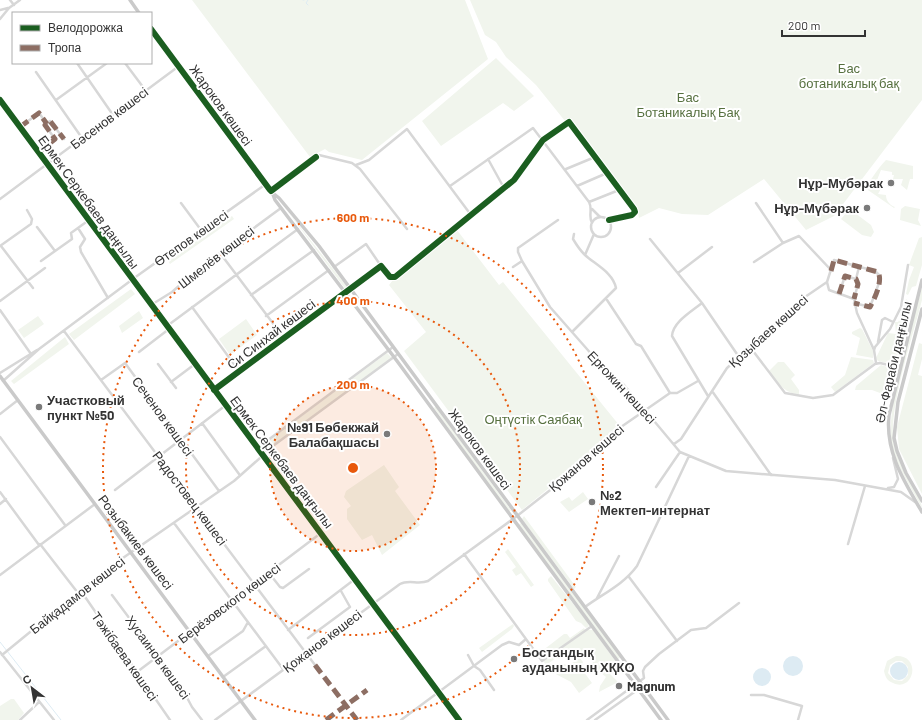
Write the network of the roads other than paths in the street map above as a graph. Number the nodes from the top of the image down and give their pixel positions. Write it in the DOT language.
graph roads {
  1 [pos="10,0"];
  2 [pos="20,0"];
  3 [pos="130,0"];
  4 [pos="14,5"];
  5 [pos="9,8"];
  6 [pos="0,10"];
  7 [pos="138,12"];
  8 [pos="0,19"];
  9 [pos="152,30"];
  10 [pos="78,64"];
  11 [pos="106,64"];
  12 [pos="126,64"];
  13 [pos="179,66"];
  14 [pos="36,72"];
  15 [pos="87,77"];
  16 [pos="146,91"];
  17 [pos="56,100"];
  18 [pos="0,101"];
  19 [pos="113,115"];
  20 [pos="47,124"];
  21 [pos="20,127"];
  22 [pos="82,138"];
  23 [pos="64,139"];
  24 [pos="543,140"];
  25 [pos="38,152"];
  26 [pos="595,157"];
  27 [pos="488,159"];
  28 [pos="47,164"];
  29 [pos="356,165"];
  30 [pos="566,170"];
  31 [pos="607,173"];
  32 [pos="266,184"];
  33 [pos="450,186"];
  34 [pos="577,186"];
  35 [pos="504,188"];
  36 [pos="619,190"];
  37 [pos="272,192"];
  38 [pos="0,199"];
  39 [pos="590,202"];
  40 [pos="181,203"];
  41 [pos="756,203"];
  42 [pos="281,207"];
  43 [pos="592,209"];
  44 [pos="26,210"];
  45 [pos="471,215"];
  46 [pos="600,217"];
  47 [pos="89,220"];
  48 [pos="558,220"];
  49 [pos="609,220"];
  50 [pos="592,223"];
  51 [pos="37,227"];
  52 [pos="78,228"];
  53 [pos="298,228"];
  54 [pos="407,229"];
  55 [pos="202,230"];
  56 [pos="574,234"];
  57 [pos="594,234"];
  58 [pos="650,239"];
  59 [pos="783,243"];
  60 [pos="0,246"];
  61 [pos="712,247"];
  62 [pos="314,250"];
  63 [pos="55,251"];
  64 [pos="220,253"];
  65 [pos="585,255"];
  66 [pos="41,261"];
  67 [pos="522,261"];
  68 [pos="754,262"];
  69 [pos="908,264"];
  70 [pos="381,266"];
  71 [pos="334,267"];
  72 [pos="513,267"];
  73 [pos="859,267"];
  74 [pos="45,268"];
  75 [pos="329,270"];
  76 [pos="831,271"];
  77 [pos="678,273"];
  78 [pos="235,274"];
  79 [pos="856,279"];
  80 [pos="132,280"];
  81 [pos="922,280"];
  82 [pos="28,281"];
  83 [pos="827,282"];
  84 [pos="33,288"];
  85 [pos="351,288"];
  86 [pos="346,292"];
  87 [pos="839,294"];
  88 [pos="251,295"];
  89 [pos="108,298"];
  90 [pos="607,300"];
  91 [pos="0,301"];
  92 [pos="854,301"];
  93 [pos="702,303"];
  94 [pos="151,305"];
  95 [pos="192,307"];
  96 [pos="922,309"];
  97 [pos="0,310"];
  98 [pos="266,316"];
  99 [pos="893,322"];
  100 [pos="168,328"];
  101 [pos="64,331"];
  102 [pos="572,332"];
  103 [pos="284,338"];
  104 [pos="878,343"];
  105 [pos="393,347"];
  106 [pos="750,347"];
  107 [pos="39,349"];
  108 [pos="389,350"];
  109 [pos="874,350"];
  110 [pos="139,352"];
  111 [pos="31,354"];
  112 [pos="398,354"];
  113 [pos="739,356"];
  114 [pos="394,357"];
  115 [pos="877,363"];
  116 [pos="158,364"];
  117 [pos="195,364"];
  118 [pos="900,365"];
  119 [pos="899,370"];
  120 [pos="239,371"];
  121 [pos="0,375"];
  122 [pos="101,380"];
  123 [pos="698,380"];
  124 [pos="3,381"];
  125 [pos="171,382"];
  126 [pos="176,388"];
  127 [pos="214,390"];
  128 [pos="712,390"];
  129 [pos="670,394"];
  130 [pos="708,396"];
  131 [pos="18,400"];
  132 [pos="226,405"];
  133 [pos="435,405"];
  134 [pos="431,408"];
  135 [pos="646,410"];
  136 [pos="0,414"];
  137 [pos="202,423"];
  138 [pos="285,427"];
  139 [pos="290,433"];
  140 [pos="0,437"];
  141 [pos="180,439"];
  142 [pos="674,444"];
  143 [pos="680,452"];
  144 [pos="891,452"];
  145 [pos="262,454"];
  146 [pos="689,456"];
  147 [pos="159,457"];
  148 [pos="239,474"];
  149 [pos="771,475"];
  150 [pos="865,486"];
  151 [pos="656,487"];
  152 [pos="883,488"];
  153 [pos="115,490"];
  154 [pos="219,491"];
  155 [pos="0,492"];
  156 [pos="6,499"];
  157 [pos="922,501"];
  158 [pos="916,503"];
  159 [pos="0,504"];
  160 [pos="95,504"];
  161 [pos="196,508"];
  162 [pos="922,512"];
  163 [pos="517,516"];
  164 [pos="512,519"];
  165 [pos="174,523"];
  166 [pos="65,525"];
  167 [pos="321,533"];
  168 [pos="40,544"];
  169 [pos="848,544"];
  170 [pos="132,553"];
  171 [pos="464,554"];
  172 [pos="619,556"];
  173 [pos="308,569"];
  174 [pos="269,573"];
  175 [pos="0,575"];
  176 [pos="629,577"];
  177 [pos="355,579"];
  178 [pos="254,584"];
  179 [pos="341,591"];
  180 [pos="79,592"];
  181 [pos="112,595"];
  182 [pos="597,598"];
  183 [pos="232,600"];
  184 [pos="373,603"];
  185 [pos="739,603"];
  186 [pos="585,607"];
  187 [pos="248,622"];
  188 [pos="592,626"];
  189 [pos="288,630"];
  190 [pos="191,632"];
  191 [pos="308,638"];
  192 [pos="526,639"];
  193 [pos="677,640"];
  194 [pos="266,646"];
  195 [pos="1,653"];
  196 [pos="306,653"];
  197 [pos="468,655"];
  198 [pos="158,656"];
  199 [pos="208,656"];
  200 [pos="622,658"];
  201 [pos="618,661"];
  202 [pos="315,665"];
  203 [pos="474,666"];
  204 [pos="284,669"];
  205 [pos="137,672"];
  206 [pos="224,677"];
  207 [pos="640,682"];
  208 [pos="647,684"];
  209 [pos="635,685"];
  210 [pos="642,686"];
  211 [pos="638,689"];
  212 [pos="494,690"];
  213 [pos="438,692"];
  214 [pos="751,694"];
  215 [pos="241,700"];
  216 [pos="39,702"];
  217 [pos="20,720"];
  218 [pos="54,720"];
  219 [pos="170,720"];
  220 [pos="202,720"];
  221 [pos="215,720"];
  222 [pos="255,720"];
  223 [pos="401,720"];
  224 [pos="459,720"];
  225 [pos="587,720"];
  226 [pos="596,720"];
  227 [pos="661,720"];
  228 [pos="668,720"];
  229 [pos="798,720"];
  1 -- 4 [label="street"];
  2 -- 4 [label="street"];
  3 -- 7 [label="main road"];
  4 -- 5 [label="street"];
  5 -- 6 [label="street"];
  5 -- 8 [label="street"];
  9 -- 13 [label="main road, Жароков көшесі"];
  10 -- 15 [label="street"];
  11 -- 15 [label="street"];
  12 -- 16 [label="street"];
  13 -- 16 [label="street, Бәсенов көшесі"];
  13 -- 32 [label="main road, Жароков көшесі"];
  14 -- 17 [label="street"];
  15 -- 17 [label="street"];
  15 -- 19 [label="street"];
  16 -- 19 [label="street, Бәсенов көшесі"];
  17 -- 22 [label="street"];
  18 -- 21 [label="street, Ермек Серкебаев даңғылы"];
  19 -- 22 [label="street, Бәсенов көшесі"];
  20 -- 21 [label="street"];
  20 -- 23 [label="street"];
  20 -- 25 [label="street"];
  21 -- 25 [label="street, Ермек Серкебаев даңғылы"];
  22 -- 28 [label="street, Бәсенов көшесі"];
  24 -- 26 [label="street"];
  24 -- 27 [label="street"];
  24 -- 30 [label="street"];
  24 -- 35 [label="street"];
  25 -- 28 [label="street, Ермек Серкебаев даңғылы"];
  26 -- 30 [label="street"];
  26 -- 31 [label="street"];
  27 -- 33 [label="street"];
  27 -- 35 [label="street"];
  28 -- 38 [label="street, Бәсенов көшесі"];
  28 -- 47 [label="street, Ермек Серкебаев даңғылы"];
  29 -- 33 [label="street"];
  29 -- 37 [label="street"];
  29 -- 54 [label="street"];
  30 -- 34 [label="street"];
  31 -- 34 [label="street"];
  31 -- 36 [label="street"];
  32 -- 37 [label="main road, Жароков көшесі"];
  32 -- 55 [label="street, Өтепов көшесі"];
  33 -- 45 [label="street"];
  34 -- 39 [label="street"];
  35 -- 45 [label="street"];
  36 -- 39 [label="street"];
  36 -- 49 [label="street"];
  37 -- 42 [label="main road, Жароков көшесі"];
  37 -- 71 [label="main road, Жароков көшесі"];
  39 -- 43 [label="street"];
  40 -- 55 [label="street"];
  41 -- 59 [label="street"];
  42 -- 53 [label="main road, Жароков көшесі"];
  42 -- 64 [label="street, Шмелёв көшесі"];
  43 -- 46 [label="street"];
  43 -- 50 [label="street"];
  44 -- 60 [label="street"];
  45 -- 70 [label="street"];
  46 -- 49 [label="street"];
  46 -- 50 [label="street"];
  47 -- 52 [label="street"];
  47 -- 80 [label="street, Ермек Серкебаев даңғылы"];
  48 -- 67 [label="street"];
  49 -- 57 [label="street"];
  50 -- 57 [label="street"];
  51 -- 63 [label="street"];
  52 -- 63 [label="street"];
  52 -- 89 [label="street"];
  53 -- 62 [label="main road, Жароков көшесі"];
  53 -- 78 [label="street"];
  55 -- 80 [label="street, Өтепов көшесі"];
  56 -- 65 [label="street"];
  57 -- 65 [label="street"];
  58 -- 77 [label="street"];
  59 -- 68 [label="street"];
  59 -- 76 [label="street"];
  60 -- 82 [label="street"];
  61 -- 77 [label="street"];
  62 -- 75 [label="main road, Жароков көшесі"];
  62 -- 88 [label="street"];
  63 -- 66 [label="street"];
  64 -- 78 [label="street"];
  64 -- 94 [label="street, Шмелёв көшесі"];
  65 -- 102 [label="street"];
  67 -- 72 [label="street"];
  67 -- 102 [label="street, Ерғожин көшесі"];
  69 -- 99 [label="street"];
  70 -- 71 [label="street"];
  70 -- 85 [label="street, Си Синхай көшесі"];
  71 -- 85 [label="main road, Жароков көшесі"];
  73 -- 76 [label="street"];
  73 -- 79 [label="street"];
  73 -- 92 [label="street"];
  74 -- 82 [label="street"];
  75 -- 86 [label="main road, Жароков көшесі"];
  75 -- 98 [label="street"];
  76 -- 83 [label="street"];
  77 -- 93 [label="street"];
  78 -- 88 [label="street"];
  78 -- 95 [label="street"];
  79 -- 87 [label="street"];
  79 -- 92 [label="street"];
  80 -- 89 [label="street, Өтепов көшесі"];
  80 -- 94 [label="street, Ермек Серкебаев даңғылы"];
  81 -- 118 [label="main road, Әл-Фараби даңғылы"];
  82 -- 84 [label="street"];
  82 -- 91 [label="street"];
  83 -- 87 [label="street"];
  83 -- 106 [label="street, Қозыбаев көшесі"];
  85 -- 86 [label="street, Си Синхай көшесі"];
  85 -- 105 [label="main road, Жароков көшесі"];
  86 -- 103 [label="street, Си Синхай көшесі"];
  86 -- 108 [label="main road, Жароков көшесі"];
  87 -- 92 [label="street"];
  88 -- 98 [label="street"];
  89 -- 101 [label="street, Өтепов көшесі"];
  90 -- 129 [label="street"];
  92 -- 109 [label="street"];
  93 -- 113 [label="street"];
  93 -- 123 [label="street"];
  94 -- 100 [label="street, Ермек Серкебаев даңғылы"];
  95 -- 100 [label="street"];
  95 -- 120 [label="street"];
  96 -- 157 [label="main road, Әл-Фараби даңғылы"];
  97 -- 111 [label="street"];
  98 -- 103 [label="street"];
  99 -- 104 [label="street"];
  99 -- 104 [label="street"];
  100 -- 110 [label="street"];
  100 -- 117 [label="street, Ермек Серкебаев даңғылы"];
  101 -- 107 [label="street, Өтепов көшесі"];
  101 -- 122 [label="street, Радостовец көшесі"];
  102 -- 135 [label="street, Ерғожин көшесі"];
  103 -- 120 [label="street, Си Синхай көшесі"];
  104 -- 109 [label="street"];
  105 -- 108 [label="street, Байқадамов көшесі"];
  105 -- 112 [label="main road, Жароков көшесі"];
  106 -- 113 [label="street, Қозыбаев көшесі"];
  106 -- 115 [label="street"];
  107 -- 111 [label="street, Өтепов көшесі"];
  107 -- 124 [label="street, Өтепов көшесі"];
  108 -- 114 [label="main road, Жароков көшесі"];
  108 -- 138 [label="street, Байқадамов көшесі"];
  109 -- 115 [label="street"];
  111 -- 121 [label="street, Өтепов көшесі"];
  112 -- 114 [label="street, Байқадамов көшесі"];
  112 -- 133 [label="main road, Жароков көшесі"];
  113 -- 128 [label="street, Қозыбаев көшесі"];
  114 -- 134 [label="main road, Жароков көшесі"];
  114 -- 139 [label="street, Байқадамов көшесі"];
  115 -- 118 [label="street"];
  115 -- 119 [label="street"];
  116 -- 125 [label="street"];
  117 -- 125 [label="street"];
  117 -- 127 [label="street, Ермек Серкебаев даңғылы"];
  118 -- 119 [label="main road, Әл-Фараби даңғылы"];
  119 -- 144 [label="main road, Әл-Фараби даңғылы"];
  120 -- 127 [label="street, Си Синхай көшесі"];
  121 -- 124 [label="main road, Розыбакиев көшесі"];
  122 -- 141 [label="street, Сеченов көшесі"];
  122 -- 147 [label="street, Радостовец көшесі"];
  123 -- 129 [label="street, Қожанов көшесі"];
  123 -- 130 [label="street"];
  124 -- 131 [label="main road, Розыбакиев көшесі"];
  125 -- 126 [label="street"];
  127 -- 132 [label="street, Ермек Серкебаев даңғылы"];
  128 -- 130 [label="street, Қозыбаев көшесі"];
  128 -- 149 [label="street"];
  129 -- 135 [label="street, Қожанов көшесі"];
  130 -- 142 [label="street, Қозыбаев көшесі"];
  131 -- 136 [label="street"];
  131 -- 160 [label="main road, Розыбакиев көшесі"];
  132 -- 137 [label="street"];
  132 -- 145 [label="street, Ермек Серкебаев даңғылы"];
  133 -- 134 [label="main road"];
  133 -- 163 [label="main road, Жароков көшесі"];
  134 -- 164 [label="main road, Жароков көшесі"];
  135 -- 142 [label="street, Ерғожин көшесі"];
  135 -- 163 [label="street, Қожанов көшесі"];
  137 -- 141 [label="street"];
  137 -- 148 [label="street"];
  138 -- 139 [label="street"];
  138 -- 145 [label="street, Байқадамов көшесі"];
  139 -- 145 [label="street, Байқадамов көшесі"];
  140 -- 166 [label="street"];
  141 -- 147 [label="street"];
  141 -- 154 [label="street, Сеченов көшесі"];
  142 -- 143 [label="street, Ерғожин көшесі"];
  143 -- 146 [label="street, Ерғожин көшесі"];
  143 -- 151 [label="street"];
  144 -- 152 [label="street"];
  144 -- 158 [label="main road, Әл-Фараби даңғылы"];
  145 -- 154 [label="street, Байқадамов көшесі"];
  145 -- 167 [label="street, Ермек Серкебаев даңғылы"];
  146 -- 149 [label="street, Ерғожин көшесі"];
  146 -- 176 [label="street"];
  147 -- 153 [label="street"];
  147 -- 161 [label="street, Радостовец көшесі"];
  149 -- 150 [label="street, Ерғожин көшесі"];
  150 -- 152 [label="street, Ерғожин көшесі"];
  150 -- 169 [label="street"];
  152 -- 158 [label="street, Ерғожин көшесі"];
  154 -- 161 [label="street, Байқадамов көшесі"];
  155 -- 156 [label="street, Тәжібаева көшесі"];
  156 -- 159 [label="street"];
  156 -- 168 [label="street, Тәжібаева көшесі"];
  158 -- 162 [label="main road, Әл-Фараби даңғылы"];
  160 -- 166 [label="street"];
  160 -- 170 [label="main road, Розыбакиев көшесі"];
  161 -- 165 [label="street, Байқадамов көшесі"];
  161 -- 178 [label="street, Радостовец көшесі"];
  163 -- 164 [label="street, Қожанов көшесі"];
  163 -- 186 [label="main road, Жароков көшесі"];
  164 -- 171 [label="street, Қожанов көшесі"];
  164 -- 188 [label="main road, Жароков көшесі"];
  165 -- 170 [label="street, Байқадамов көшесі"];
  165 -- 183 [label="street"];
  166 -- 168 [label="street"];
  167 -- 174 [label="street, Берёзовского көшесі"];
  167 -- 177 [label="street, Ермек Серкебаев даңғылы"];
  168 -- 175 [label="street"];
  168 -- 180 [label="street, Тәжібаева көшесі"];
  170 -- 180 [label="street, Байқадамов көшесі"];
  170 -- 190 [label="main road, Розыбакиев көшесі"];
  171 -- 184 [label="street, Қожанов көшесі"];
  171 -- 192 [label="street"];
  172 -- 182 [label="street"];
  173 -- 174 [label="street"];
  174 -- 178 [label="street, Берёзовского көшесі"];
  176 -- 182 [label="street"];
  176 -- 193 [label="street"];
  177 -- 179 [label="street"];
  177 -- 184 [label="street, Ермек Серкебаев даңғылы"];
  178 -- 183 [label="street, Берёзовского көшесі"];
  178 -- 189 [label="street, Радостовец көшесі"];
  179 -- 189 [label="street"];
  179 -- 191 [label="street"];
  180 -- 195 [label="street, Байқадамов көшесі"];
  180 -- 205 [label="street, Тәжібаева көшесі"];
  181 -- 198 [label="street, Хусаинов көшесі"];
  182 -- 186 [label="street"];
  183 -- 187 [label="street"];
  183 -- 190 [label="street, Берёзовского көшесі"];
  184 -- 196 [label="street, Қожанов көшесі"];
  184 -- 213 [label="street, Ермек Серкебаев даңғылы"];
  185 -- 193 [label="street"];
  186 -- 200 [label="main road, Жароков көшесі"];
  187 -- 194 [label="street"];
  187 -- 199 [label="street"];
  188 -- 192 [label="street"];
  188 -- 201 [label="main road, Жароков көшесі"];
  189 -- 196 [label="street, Радостовец көшесі"];
  190 -- 198 [label="street, Берёзовского көшесі"];
  190 -- 199 [label="main road, Розыбакиев көшесі"];
  192 -- 203 [label="street"];
  193 -- 207 [label="street"];
  194 -- 204 [label="street"];
  194 -- 206 [label="street"];
  195 -- 216 [label="street"];
  196 -- 202 [label="street, Радостовец көшесі"];
  196 -- 204 [label="street, Қожанов көшесі"];
  197 -- 203 [label="street"];
  198 -- 205 [label="street, Берёзовского көшесі"];
  198 -- 220 [label="street, Хусаинов көшесі"];
  199 -- 206 [label="main road, Розыбакиев көшесі"];
  200 -- 201 [label="main road"];
  200 -- 207 [label="main road, Жароков көшесі"];
  201 -- 209 [label="main road, Жароков көшесі"];
  203 -- 212 [label="street"];
  203 -- 213 [label="street"];
  204 -- 215 [label="street, Қожанов көшесі"];
  205 -- 219 [label="street, Тәжібаева көшесі"];
  206 -- 215 [label="main road, Розыбакиев көшесі"];
  207 -- 209 [label="street"];
  207 -- 210 [label="main road, Жароков көшесі"];
  208 -- 210 [label="street"];
  209 -- 211 [label="main road, Жароков көшесі"];
  209 -- 225 [label="street"];
  210 -- 211 [label="street"];
  210 -- 228 [label="main road, Жароков көшесі"];
  211 -- 226 [label="street"];
  211 -- 227 [label="main road, Жароков көшесі"];
  213 -- 223 [label="street"];
  213 -- 224 [label="street, Ермек Серкебаев даңғылы"];
  214 -- 229 [label="street"];
  215 -- 221 [label="street, Қожанов көшесі"];
  215 -- 222 [label="main road, Розыбакиев көшесі"];
  216 -- 217 [label="street"];
  216 -- 218 [label="street"];
}
